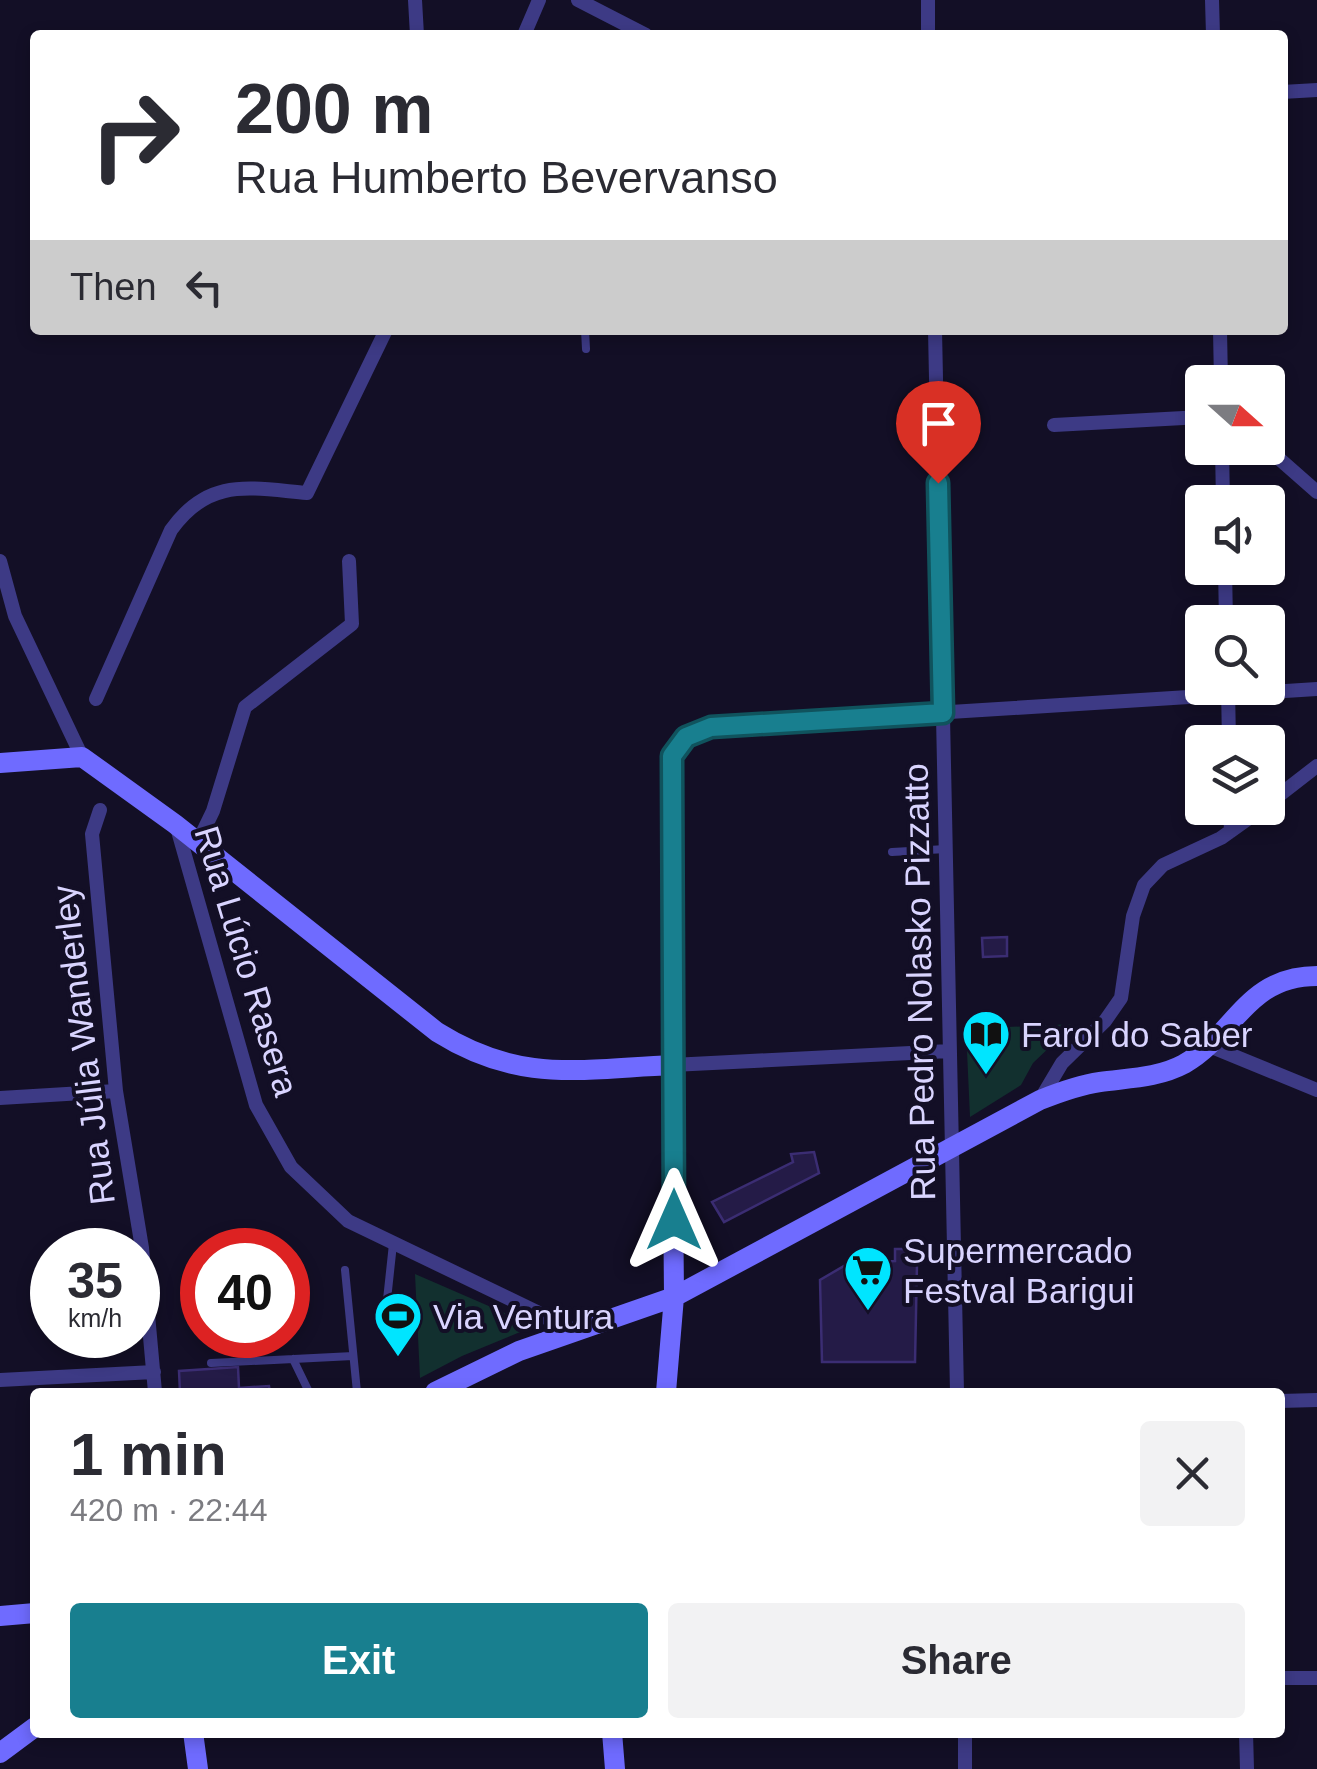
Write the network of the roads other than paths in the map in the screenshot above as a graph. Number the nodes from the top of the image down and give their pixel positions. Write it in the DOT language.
graph roads {
  1 [pos="415,0"];
  2 [pos="539,0"];
  3 [pos="578,0"];
  4 [pos="928,0"];
  5 [pos="1212,0"];
  6 [pos="417,30"];
  7 [pos="526,30"];
  8 [pos="636,30"];
  9 [pos="928,30"];
  10 [pos="1213,30"];
  11 [pos="1317,90"];
  12 [pos="1288,92"];
  13 [pos="384,335"];
  14 [pos="585,335"];
  15 [pos="935,335"];
  16 [pos="1220,335"];
  17 [pos="586,350"];
  18 [pos="1221,365"];
  19 [pos="1185,418"];
  20 [pos="1054,425"];
  21 [pos="1285,464"];
  22 [pos="1317,492"];
  23 [pos="0,561"];
  24 [pos="349,561"];
  25 [pos="1317,689"];
  26 [pos="1285,690"];
  27 [pos="1185,694"];
  28 [pos="96,699"];
  29 [pos="943,713"];
  30 [pos="82,757"];
  31 [pos="0,763"];
  32 [pos="1317,766"];
  33 [pos="1285,791"];
  34 [pos="100,810"];
  35 [pos="176,824"];
  36 [pos="1231,825"];
  37 [pos="1239,825"];
  38 [pos="1231,831"];
  39 [pos="198,842"];
  40 [pos="946,849"];
  41 [pos="892,852"];
  42 [pos="1317,976"];
  43 [pos="1207,1045"];
  44 [pos="950,1051"];
  45 [pos="672,1065"];
  46 [pos="1317,1090"];
  47 [pos="116,1091"];
  48 [pos="0,1098"];
  49 [pos="1040,1100"];
  50 [pos="952,1148"];
  51 [pos="393,1244"];
  52 [pos="345,1270"];
  53 [pos="674,1297"];
  54 [pos="386,1309"];
  55 [pos="569,1332"];
  56 [pos="354,1356"];
  57 [pos="293,1359"];
  58 [pos="211,1363"];
  59 [pos="154,1372"];
  60 [pos="0,1380"];
  61 [pos="456,1387"];
  62 [pos="155,1388"];
  63 [pos="307,1388"];
  64 [pos="357,1388"];
  65 [pos="666,1388"];
  66 [pos="957,1388"];
  67 [pos="1317,1400"];
  68 [pos="1285,1401"];
  69 [pos="30,1613"];
  70 [pos="0,1616"];
  71 [pos="1285,1678"];
  72 [pos="1317,1678"];
  73 [pos="30,1730"];
  74 [pos="194,1738"];
  75 [pos="612,1738"];
  76 [pos="964,1738"];
  77 [pos="1246,1738"];
  78 [pos="0,1753"];
  79 [pos="198,1769"];
  80 [pos="615,1769"];
  81 [pos="965,1769"];
  82 [pos="1247,1769"];
  1 -- 6 [label="street"];
  2 -- 7 [label="street"];
  3 -- 8 [label="street"];
  4 -- 9 [label="street"];
  5 -- 10 [label="street"];
  11 -- 12 [label="street"];
  13 -- 28 [label="street"];
  14 -- 17 [label="lane"];
  15 -- 29 [label="street, Rua Pedro Nolasko Pizzatto"];
  16 -- 18 [label="street"];
  19 -- 20 [label="street"];
  21 -- 22 [label="street"];
  23 -- 30 [label="street, Rua Lúcio Rasera"];
  24 -- 39 [label="street"];
  25 -- 26 [label="street"];
  27 -- 29 [label="street"];
  29 -- 40 [label="street, Rua Pedro Nolasko Pizzatto"];
  29 -- 45 [label="street"];
  30 -- 31 [label="main road"];
  30 -- 35 [label="main road, Rua Lúcio Rasera"];
  32 -- 33 [label="street"];
  34 -- 47 [label="street, Rua Júlia Wanderley"];
  35 -- 39 [label="main road"];
  35 -- 51 [label="street, Rua Lúcio Rasera"];
  36 -- 38 [label="street"];
  37 -- 38 [label="street"];
  38 -- 49 [label="street"];
  39 -- 45 [label="main road"];
  40 -- 41 [label="lane"];
  40 -- 44 [label="street, Rua Pedro Nolasko Pizzatto"];
  42 -- 43 [label="main road"];
  43 -- 46 [label="street"];
  43 -- 49 [label="main road"];
  44 -- 45 [label="street"];
  44 -- 50 [label="street, Rua Pedro Nolasko Pizzatto"];
  45 -- 53 [label="main road"];
  47 -- 48 [label="street"];
  47 -- 59 [label="street, Rua Júlia Wanderley"];
  49 -- 50 [label="main road"];
  50 -- 53 [label="main road"];
  50 -- 66 [label="street, Rua Pedro Nolasko Pizzatto"];
  51 -- 54 [label="lane"];
  51 -- 55 [label="street, Rua Lúcio Rasera"];
  52 -- 56 [label="lane"];
  53 -- 55 [label="main road"];
  53 -- 65 [label="main road"];
  55 -- 61 [label="main road"];
  56 -- 57 [label="lane"];
  56 -- 64 [label="lane"];
  57 -- 58 [label="lane"];
  57 -- 63 [label="lane"];
  59 -- 60 [label="street"];
  59 -- 62 [label="street, Rua Júlia Wanderley"];
  67 -- 68 [label="street"];
  69 -- 70 [label="main road"];
  71 -- 72 [label="street"];
  73 -- 78 [label="main road"];
  74 -- 79 [label="main road"];
  75 -- 80 [label="main road"];
  76 -- 81 [label="street"];
  77 -- 82 [label="street"];
}
